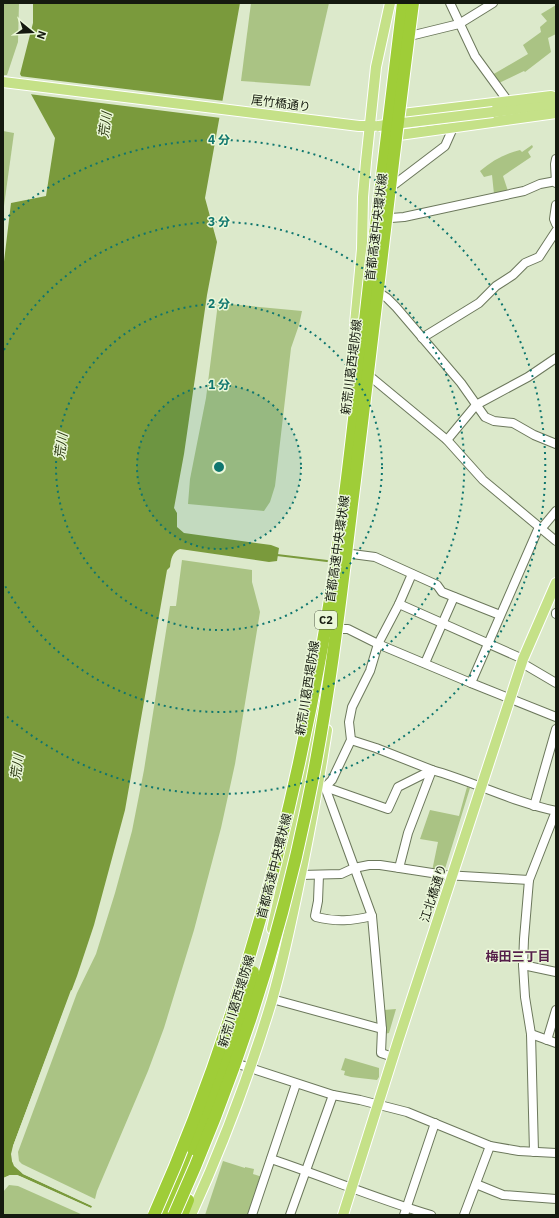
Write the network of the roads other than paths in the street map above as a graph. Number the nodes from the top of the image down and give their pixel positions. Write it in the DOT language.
graph roads {
  1 [pos="390,3"];
  2 [pos="403,3"];
  3 [pos="408,3"];
  4 [pos="413,3"];
  5 [pos="418,3"];
  6 [pos="450,3"];
  7 [pos="493,3"];
  8 [pos="459,24"];
  9 [pos="414,35"];
  10 [pos="3,82"];
  11 [pos="556,98"];
  12 [pos="507,100"];
  13 [pos="556,104"];
  14 [pos="556,113"];
  15 [pos="399,115"];
  16 [pos="374,126"];
  17 [pos="453,128"];
  18 [pos="397,135"];
  19 [pos="556,158"];
  20 [pos="556,182"];
  21 [pos="395,184"];
  22 [pos="556,206"];
  23 [pos="391,218"];
  24 [pos="556,224"];
  25 [pos="556,231"];
  26 [pos="382,294"];
  27 [pos="422,338"];
  28 [pos="556,358"];
  29 [pos="365,367"];
  30 [pos="372,378"];
  31 [pos="476,405"];
  32 [pos="446,440"];
  33 [pos="556,444"];
  34 [pos="556,511"];
  35 [pos="540,528"];
  36 [pos="556,542"];
  37 [pos="352,554"];
  38 [pos="412,574"];
  39 [pos="556,583"];
  40 [pos="454,597"];
  41 [pos="399,604"];
  42 [pos="500,615"];
  43 [pos="442,623"];
  44 [pos="342,629"];
  45 [pos="488,643"];
  46 [pos="378,644"];
  47 [pos="523,661"];
  48 [pos="425,663"];
  49 [pos="471,683"];
  50 [pos="556,683"];
  51 [pos="510,699"];
  52 [pos="556,717"];
  53 [pos="556,728"];
  54 [pos="351,740"];
  55 [pos="554,744"];
  56 [pos="300,758"];
  57 [pos="432,770"];
  58 [pos="304,783"];
  59 [pos="322,786"];
  60 [pos="480,787"];
  61 [pos="534,806"];
  62 [pos="354,868"];
  63 [pos="399,868"];
  64 [pos="301,875"];
  65 [pos="320,875"];
  66 [pos="452,875"];
  67 [pos="529,880"];
  68 [pos="286,897"];
  69 [pos="372,916"];
  70 [pos="523,965"];
  71 [pos="556,972"];
  72 [pos="272,1000"];
  73 [pos="556,1010"];
  74 [pos="382,1029"];
  75 [pos="531,1034"];
  76 [pos="547,1040"];
  77 [pos="556,1044"];
  78 [pos="393,1057"];
  79 [pos="231,1061"];
  80 [pos="250,1068"];
  81 [pos="296,1084"];
  82 [pos="333,1095"];
  83 [pos="377,1105"];
  84 [pos="435,1123"];
  85 [pos="490,1146"];
  86 [pos="534,1152"];
  87 [pos="556,1153"];
  88 [pos="271,1159"];
  89 [pos="306,1170"];
  90 [pos="476,1184"];
  91 [pos="351,1188"];
  92 [pos="556,1199"];
  93 [pos="405,1211"];
  94 [pos="154,1215"];
  95 [pos="160,1215"];
  96 [pos="165,1215"];
  97 [pos="170,1215"];
  98 [pos="174,1215"];
  99 [pos="182,1215"];
  100 [pos="191,1215"];
  101 [pos="252,1215"];
  102 [pos="290,1215"];
  103 [pos="343,1215"];
  104 [pos="431,1215"];
  105 [pos="464,1215"];
  1 -- 16 [label="main road"];
  2 -- 56 [label="highway, 首都高速中央環状線 / C2, bridge"];
  3 -- 15 [label="main road, 新荒川葛西堤防線"];
  4 -- 68 [label="highway, 首都高速中央環状線 / C2, bridge"];
  5 -- 9 [label="main road, 新荒川葛西堤防線"];
  6 -- 8 [label="street"];
  7 -- 8 [label="street"];
  8 -- 9 [label="street"];
  8 -- 12 [label="street"];
  9 -- 15 [label="main road, 新荒川葛西堤防線"];
  10 -- 16 [label="main road, 尾竹橋通り"];
  11 -- 12 [label="main road"];
  12 -- 15 [label="main road"];
  13 -- 16 [label="main road, 尾竹橋通り, bridge"];
  14 -- 17 [label="main road"];
  15 -- 18 [label="main road, 新荒川葛西堤防線"];
  16 -- 29 [label="main road"];
  17 -- 18 [label="main road"];
  17 -- 21 [label="street"];
  18 -- 21 [label="main road, 新荒川葛西堤防線"];
  18 -- 29 [label="main road, 新荒川葛西堤防線"];
  19 -- 20 [label="street"];
  20 -- 23 [label="street"];
  21 -- 23 [label="main road, 新荒川葛西堤防線"];
  22 -- 24 [label="street"];
  23 -- 26 [label="main road, 新荒川葛西堤防線"];
  25 -- 27 [label="street"];
  26 -- 27 [label="street"];
  26 -- 30 [label="main road, 新荒川葛西堤防線"];
  27 -- 31 [label="street"];
  28 -- 31 [label="street"];
  29 -- 30 [label="main road"];
  29 -- 58 [label="main road, 新荒川葛西堤防線"];
  30 -- 32 [label="street"];
  30 -- 37 [label="main road, 新荒川葛西堤防線"];
  31 -- 32 [label="street"];
  31 -- 33 [label="street"];
  32 -- 35 [label="street"];
  34 -- 35 [label="street"];
  35 -- 36 [label="street"];
  35 -- 42 [label="street"];
  37 -- 38 [label="street"];
  37 -- 44 [label="main road, 新荒川葛西堤防線"];
  38 -- 40 [label="street"];
  38 -- 41 [label="street"];
  39 -- 47 [label="main road, 江北橋通り"];
  40 -- 42 [label="street"];
  40 -- 43 [label="street"];
  41 -- 43 [label="street"];
  41 -- 46 [label="street"];
  42 -- 45 [label="street"];
  43 -- 45 [label="street"];
  43 -- 48 [label="street"];
  44 -- 46 [label="street"];
  44 -- 59 [label="main road, 新荒川葛西堤防線"];
  45 -- 47 [label="street"];
  45 -- 49 [label="street"];
  46 -- 48 [label="street"];
  46 -- 54 [label="street"];
  47 -- 50 [label="street"];
  47 -- 51 [label="main road, 江北橋通り"];
  48 -- 49 [label="street"];
  49 -- 51 [label="street"];
  51 -- 52 [label="street"];
  51 -- 60 [label="main road, 江北橋通り"];
  53 -- 55 [label="street"];
  54 -- 57 [label="street"];
  54 -- 59 [label="street"];
  55 -- 61 [label="street"];
  56 -- 94 [label="highway, 首都高速中央環状線 / C2, bridge"];
  56 -- 96 [label="highway, bridge"];
  57 -- 59 [label="street"];
  57 -- 60 [label="street"];
  57 -- 63 [label="street"];
  58 -- 59 [label="street"];
  58 -- 79 [label="main road, 新荒川葛西堤防線"];
  59 -- 62 [label="street"];
  59 -- 64 [label="main road, 新荒川葛西堤防線"];
  60 -- 61 [label="street"];
  60 -- 66 [label="main road, 江北橋通り"];
  61 -- 67 [label="street"];
  62 -- 63 [label="street"];
  62 -- 65 [label="street"];
  62 -- 69 [label="street"];
  63 -- 66 [label="street"];
  64 -- 65 [label="street"];
  64 -- 72 [label="main road, 新荒川葛西堤防線"];
  65 -- 69 [label="street"];
  66 -- 67 [label="street"];
  66 -- 78 [label="main road, 江北橋通り"];
  67 -- 70 [label="street"];
  68 -- 98 [label="highway, 首都高速中央環状線 / C2, bridge"];
  68 -- 99 [label="highway, bridge"];
  69 -- 74 [label="street"];
  70 -- 71 [label="street"];
  70 -- 75 [label="street"];
  72 -- 74 [label="street"];
  72 -- 80 [label="main road, 新荒川葛西堤防線"];
  73 -- 76 [label="street"];
  74 -- 78 [label="street"];
  75 -- 76 [label="street"];
  75 -- 86 [label="street"];
  76 -- 77 [label="street"];
  78 -- 83 [label="main road, 江北橋通り"];
  79 -- 80 [label="street"];
  79 -- 95 [label="main road"];
  79 -- 97 [label="main road, 新荒川葛西堤防線"];
  80 -- 81 [label="street"];
  80 -- 100 [label="main road, 新荒川葛西堤防線"];
  81 -- 82 [label="street"];
  81 -- 88 [label="street"];
  82 -- 83 [label="street"];
  82 -- 89 [label="street"];
  83 -- 84 [label="street"];
  83 -- 91 [label="main road, 江北橋通り"];
  84 -- 85 [label="street"];
  84 -- 93 [label="street"];
  85 -- 86 [label="street"];
  85 -- 90 [label="street"];
  86 -- 87 [label="street"];
  88 -- 89 [label="street"];
  88 -- 101 [label="street"];
  89 -- 91 [label="street"];
  89 -- 102 [label="street"];
  90 -- 92 [label="street"];
  90 -- 105 [label="street"];
  91 -- 93 [label="street"];
  91 -- 103 [label="main road, 江北橋通り"];
  93 -- 104 [label="street"];
}
